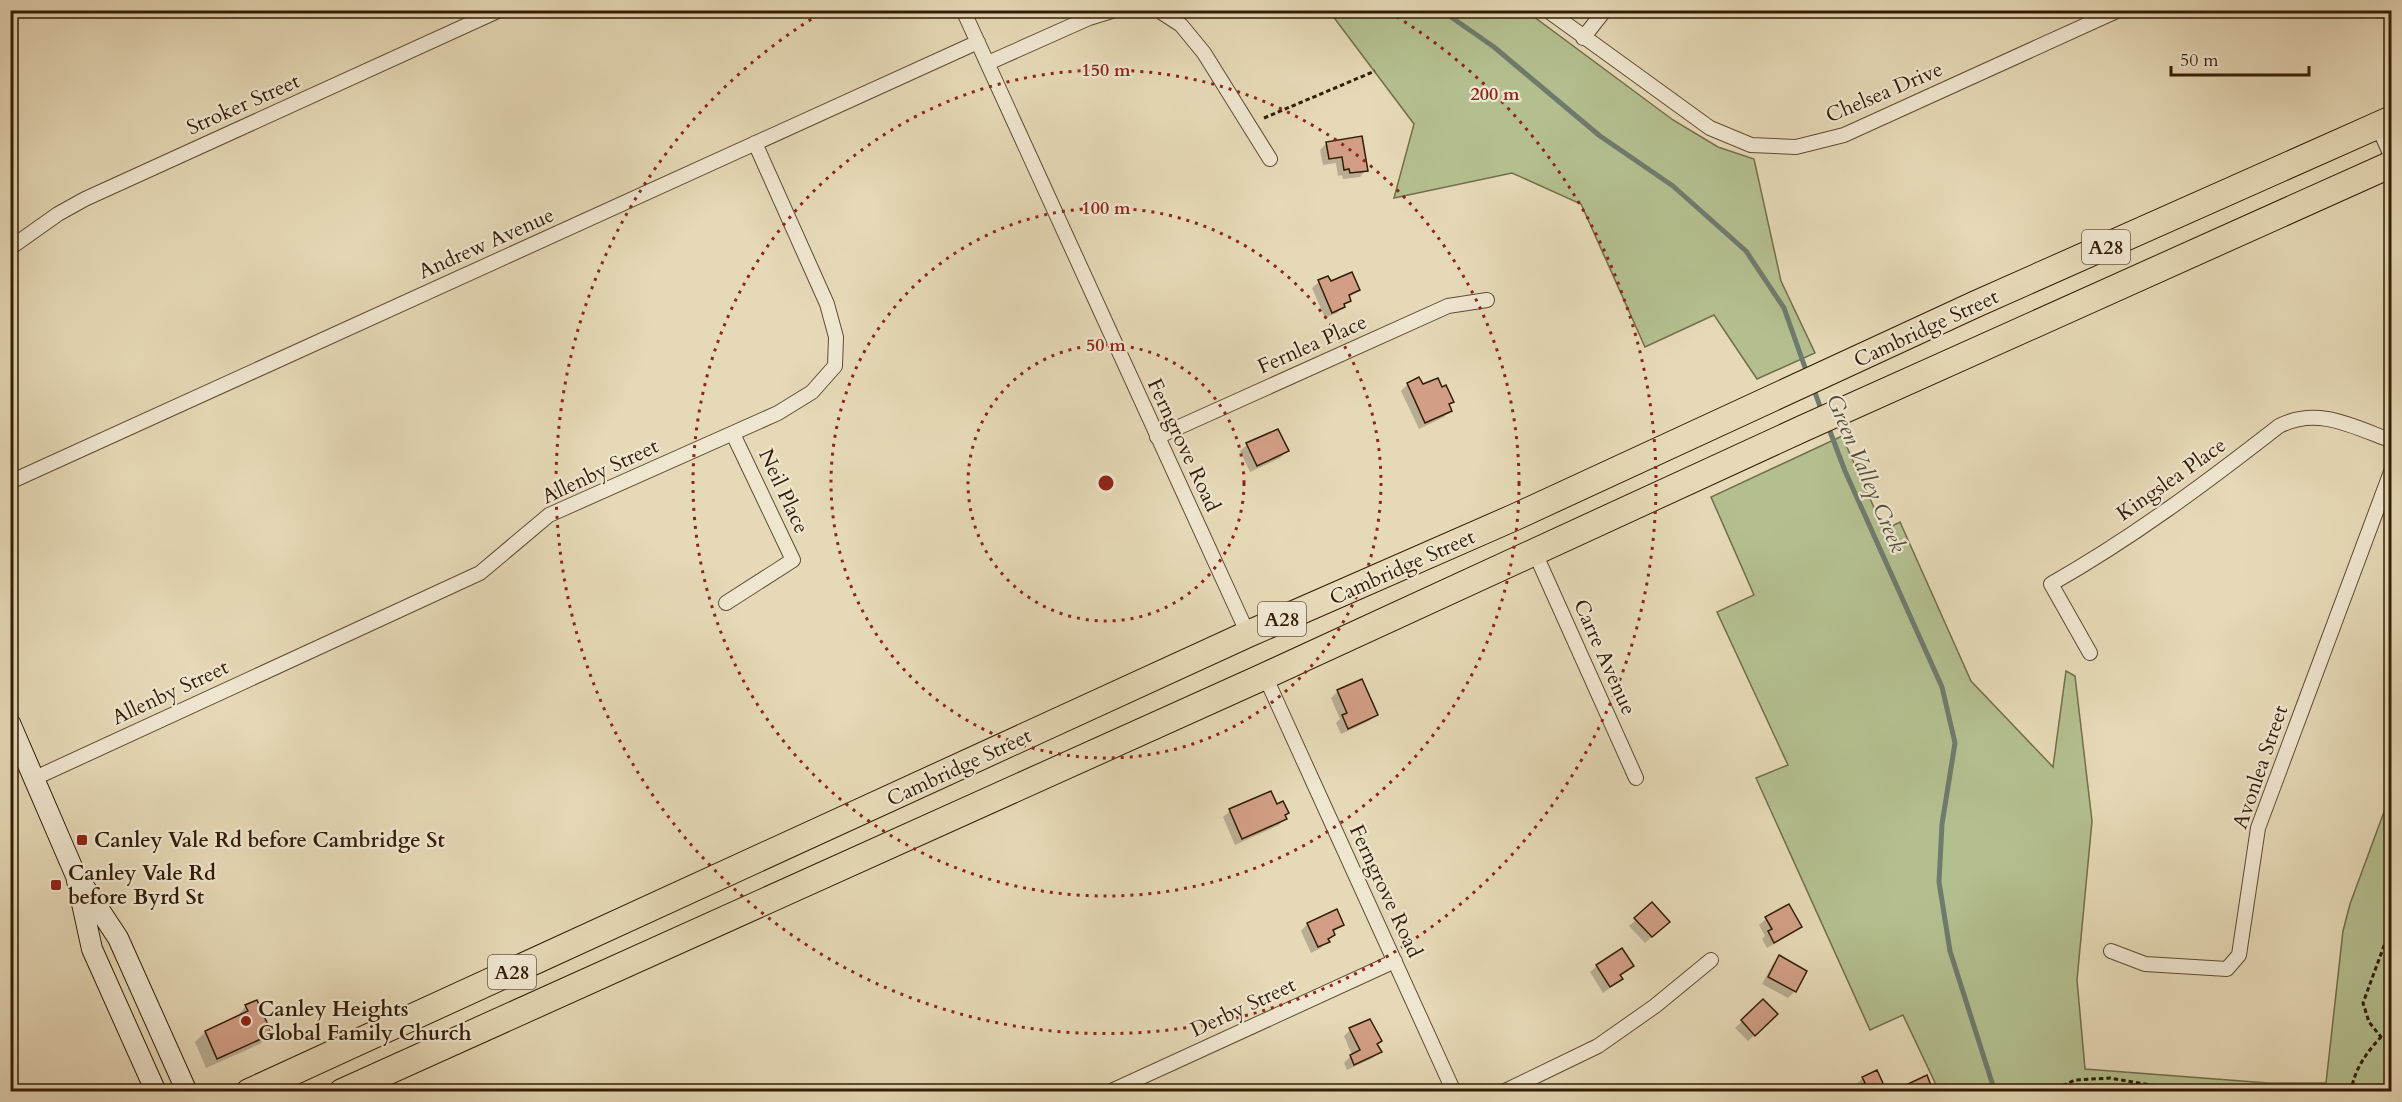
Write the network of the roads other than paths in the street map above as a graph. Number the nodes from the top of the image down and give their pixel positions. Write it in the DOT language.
graph roads {
  1 [pos="500,10"];
  2 [pos="963,10"];
  3 [pos="1114,10"];
  4 [pos="1158,10"];
  5 [pos="1547,10"];
  6 [pos="1605,10"];
  7 [pos="2120,10"];
  8 [pos="1583,38"];
  9 [pos="978,42"];
  10 [pos="988,63"];
  11 [pos="2385,123"];
  12 [pos="755,143"];
  13 [pos="2391,158"];
  14 [pos="1270,159"];
  15 [pos="2391,164"];
  16 [pos="10,248"];
  17 [pos="1487,300"];
  18 [pos="733,434"];
  19 [pos="1157,437"];
  20 [pos="2391,441"];
  21 [pos="2391,469"];
  22 [pos="10,482"];
  23 [pos="1535,553"];
  24 [pos="726,603"];
  25 [pos="1248,634"];
  26 [pos="2090,653"];
  27 [pos="1265,676"];
  28 [pos="10,723"];
  29 [pos="35,778"];
  30 [pos="1636,778"];
  31 [pos="76,876"];
  32 [pos="2110,951"];
  33 [pos="1711,960"];
  34 [pos="1395,962"];
  35 [pos="156,1092"];
  36 [pos="188,1092"];
  37 [pos="249,1092"];
  38 [pos="342,1092"];
  39 [pos="1109,1092"];
  40 [pos="1454,1092"];
  41 [pos="1503,1092"];
  1 -- 16 [label="street, Stroker Street"];
  2 -- 9 [label="street, Ferngrove Road"];
  3 -- 10 [label="street"];
  4 -- 14 [label="street"];
  5 -- 8 [label="street, Chelsea Drive"];
  6 -- 8 [label="street"];
  7 -- 8 [label="street, Chelsea Drive"];
  9 -- 10 [label="street, Ferngrove Road"];
  9 -- 12 [label="street, Andrew Avenue"];
  10 -- 19 [label="street, Ferngrove Road"];
  11 -- 13 [label="street"];
  11 -- 25 [label="highway, Cambridge Street / A28"];
  12 -- 18 [label="street, Allenby Street"];
  12 -- 22 [label="street, Andrew Avenue"];
  15 -- 23 [label="highway, Cambridge Street / A28"];
  17 -- 19 [label="street, Fernlea Place"];
  18 -- 24 [label="street, Neil Place"];
  18 -- 29 [label="street, Allenby Street"];
  19 -- 25 [label="street, Ferngrove Road"];
  20 -- 26 [label="street, Kingslea Place"];
  21 -- 32 [label="street, Avonlea Street"];
  23 -- 27 [label="highway, Cambridge Street / A28"];
  23 -- 30 [label="street, Carre Avenue"];
  25 -- 37 [label="highway, Cambridge Street / A28"];
  27 -- 34 [label="street, Ferngrove Road"];
  27 -- 38 [label="highway, Cambridge Street / A28"];
  28 -- 29 [label="main road"];
  29 -- 31 [label="main road"];
  31 -- 35 [label="main road"];
  31 -- 36 [label="main road"];
  33 -- 41 [label="street"];
  34 -- 39 [label="street, Derby Street"];
  34 -- 40 [label="street, Ferngrove Road"];
}
